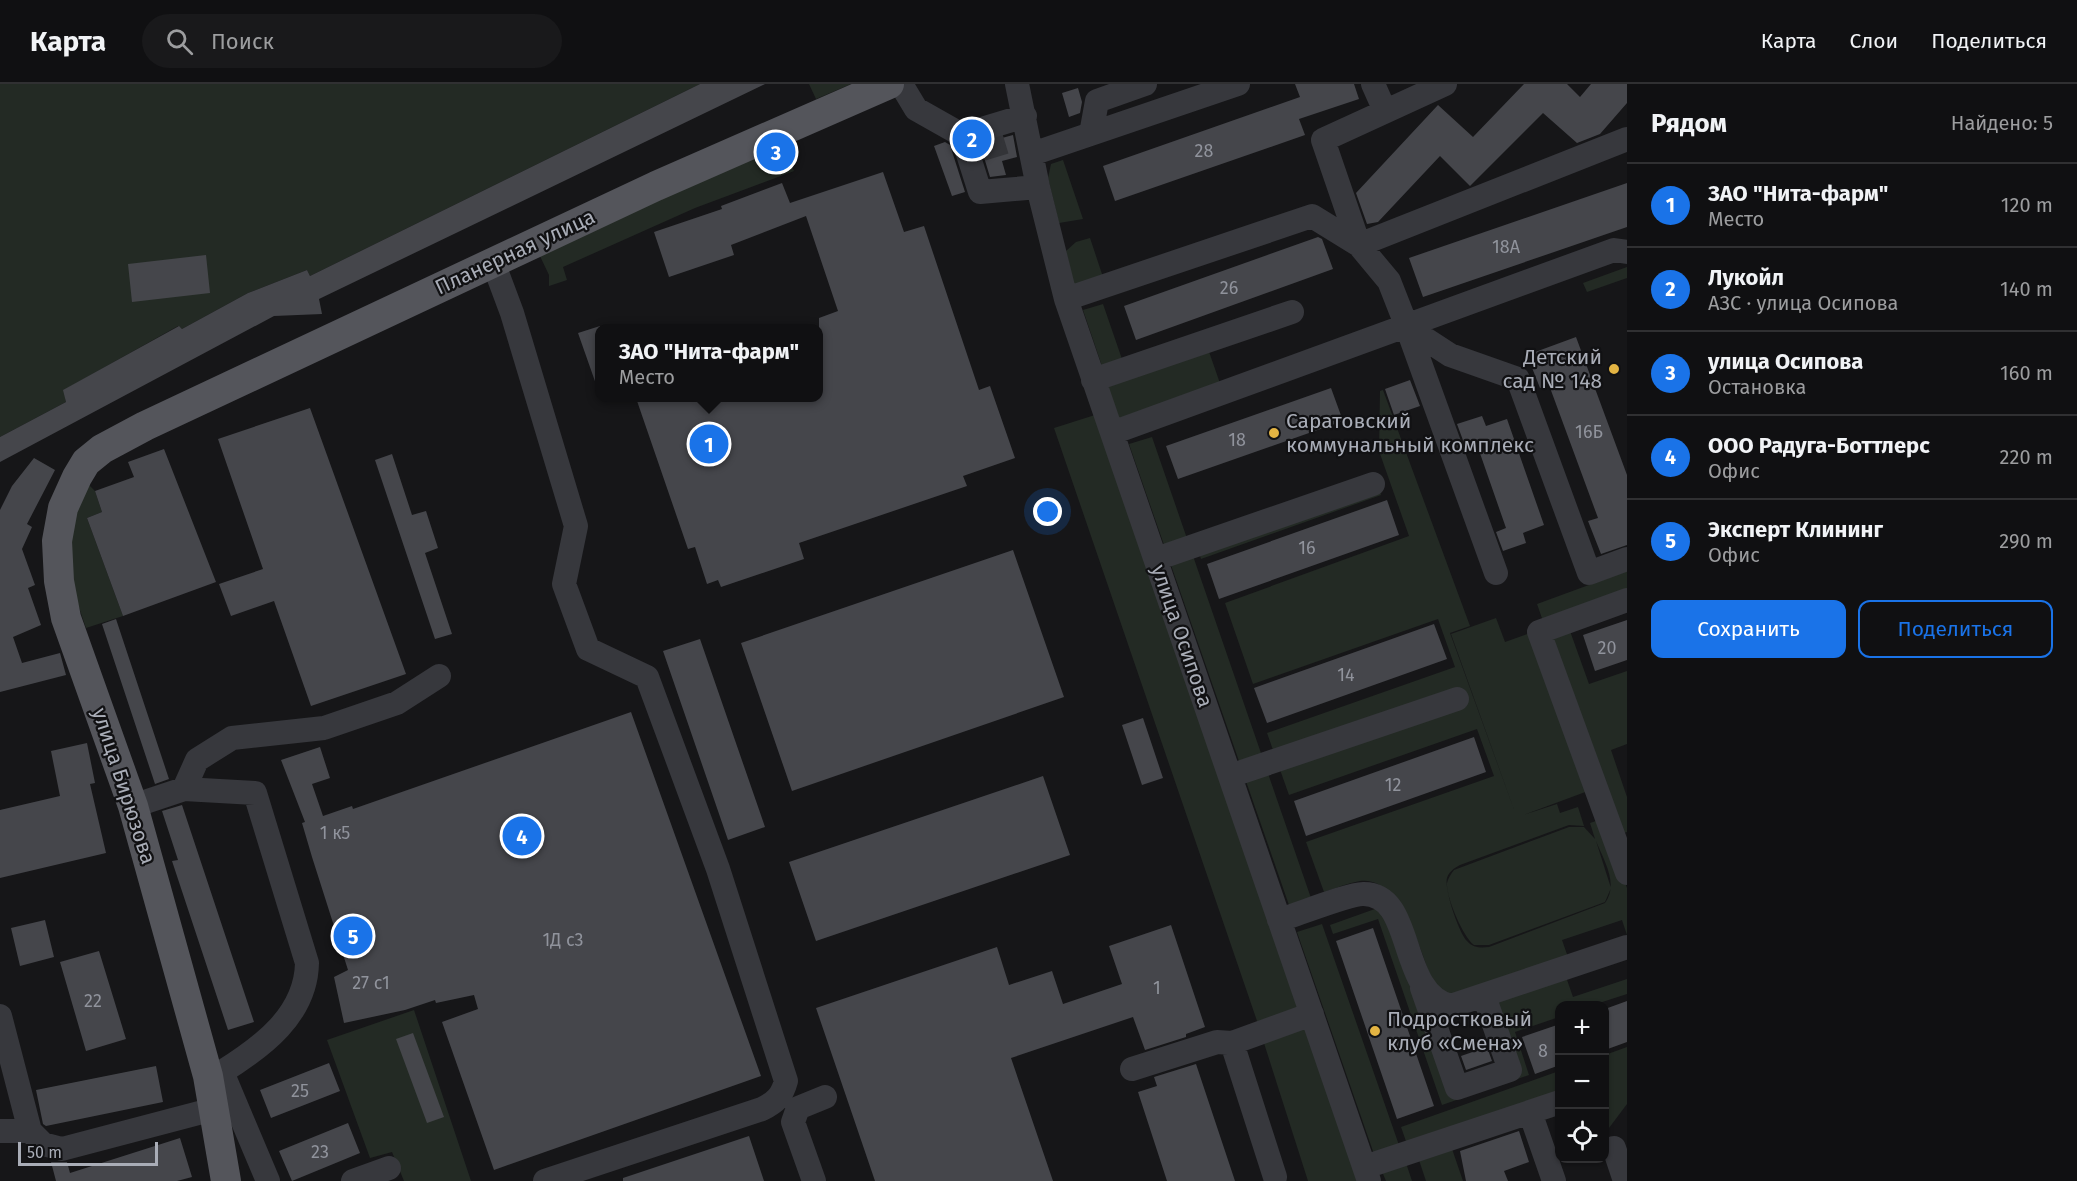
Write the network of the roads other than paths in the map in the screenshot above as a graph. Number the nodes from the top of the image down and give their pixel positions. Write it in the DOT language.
graph roads {
  1 [pos="889,84"];
  2 [pos="901,84"];
  3 [pos="1017,84"];
  4 [pos="1145,84"];
  5 [pos="1238,84"];
  6 [pos="1373,84"];
  7 [pos="1444,84"];
  8 [pos="1385,111"];
  9 [pos="1091,134"];
  10 [pos="1025,136"];
  11 [pos="1627,139"];
  12 [pos="970,146"];
  13 [pos="1038,188"];
  14 [pos="1359,245"];
  15 [pos="1627,252"];
  16 [pos="493,262"];
  17 [pos="1066,299"];
  18 [pos="1293,312"];
  19 [pos="1407,327"];
  20 [pos="1093,380"];
  21 [pos="144,426"];
  22 [pos="1112,433"];
  23 [pos="1373,484"];
  24 [pos="1156,559"];
  25 [pos="1627,559"];
  26 [pos="1496,573"];
  27 [pos="1627,600"];
  28 [pos="439,676"];
  29 [pos="1457,699"];
  30 [pos="1230,776"];
  31 [pos="184,789"];
  32 [pos="133,806"];
  33 [pos="1621,840"];
  34 [pos="1627,873"];
  35 [pos="1279,920"];
  36 [pos="1627,947"];
  37 [pos="1421,986"];
  38 [pos="1484,996"];
  39 [pos="1312,1014"];
  40 [pos="0,1016"];
  41 [pos="1232,1043"];
  42 [pos="1132,1070"];
  43 [pos="215,1074"];
  44 [pos="825,1097"];
  45 [pos="1555,1104"];
  46 [pos="214,1108"];
  47 [pos="1530,1112"];
  48 [pos="0,1131"];
  49 [pos="30,1131"];
  50 [pos="1614,1148"];
  51 [pos="389,1168"];
  52 [pos="1367,1174"];
  53 [pos="1275,1177"];
  54 [pos="226,1181"];
  55 [pos="268,1181"];
  56 [pos="354,1181"];
  57 [pos="545,1181"];
  58 [pos="814,1181"];
  59 [pos="1554,1181"];
  60 [pos="1625,1181"];
  1 -- 16 [label="main road, Планерная улица"];
  2 -- 12 [label="street"];
  3 -- 10 [label="street, улица Осипова"];
  4 -- 9 [label="street"];
  5 -- 9 [label="street"];
  6 -- 8 [label="street"];
  7 -- 8 [label="street"];
  8 -- 14 [label="street"];
  9 -- 10 [label="street"];
  10 -- 12 [label="street"];
  10 -- 13 [label="street, улица Осипова"];
  11 -- 14 [label="street"];
  12 -- 13 [label="street"];
  13 -- 17 [label="street, улица Осипова"];
  14 -- 17 [label="street"];
  14 -- 19 [label="street"];
  15 -- 19 [label="street"];
  16 -- 21 [label="main road, Планерная улица"];
  16 -- 57 [label="street"];
  17 -- 20 [label="street, улица Осипова"];
  18 -- 20 [label="street"];
  19 -- 22 [label="street"];
  19 -- 25 [label="street"];
  19 -- 26 [label="street"];
  20 -- 22 [label="street, улица Осипова"];
  21 -- 32 [label="main road, улица Бирюзова"];
  22 -- 24 [label="street, улица Осипова"];
  23 -- 24 [label="street"];
  24 -- 30 [label="street, улица Осипова"];
  27 -- 33 [label="street"];
  28 -- 31 [label="street"];
  29 -- 30 [label="street"];
  30 -- 35 [label="street, улица Осипова"];
  31 -- 32 [label="street"];
  31 -- 43 [label="street"];
  32 -- 43 [label="main road, улица Бирюзова"];
  33 -- 34 [label="street"];
  35 -- 37 [label="street"];
  35 -- 39 [label="street, улица Осипова"];
  36 -- 38 [label="street"];
  37 -- 38 [label="street"];
  37 -- 38 [label="street"];
  39 -- 41 [label="street"];
  39 -- 52 [label="street, улица Осипова"];
  40 -- 49 [label="street"];
  41 -- 42 [label="street"];
  41 -- 53 [label="street"];
  43 -- 46 [label="main road, улица Бирюзова"];
  43 -- 55 [label="street"];
  44 -- 58 [label="street"];
  45 -- 47 [label="street"];
  46 -- 49 [label="street"];
  46 -- 54 [label="main road, улица Бирюзова"];
  47 -- 52 [label="street"];
  47 -- 59 [label="street"];
  48 -- 49 [label="street"];
  50 -- 60 [label="street"];
  51 -- 56 [label="street"];
}
